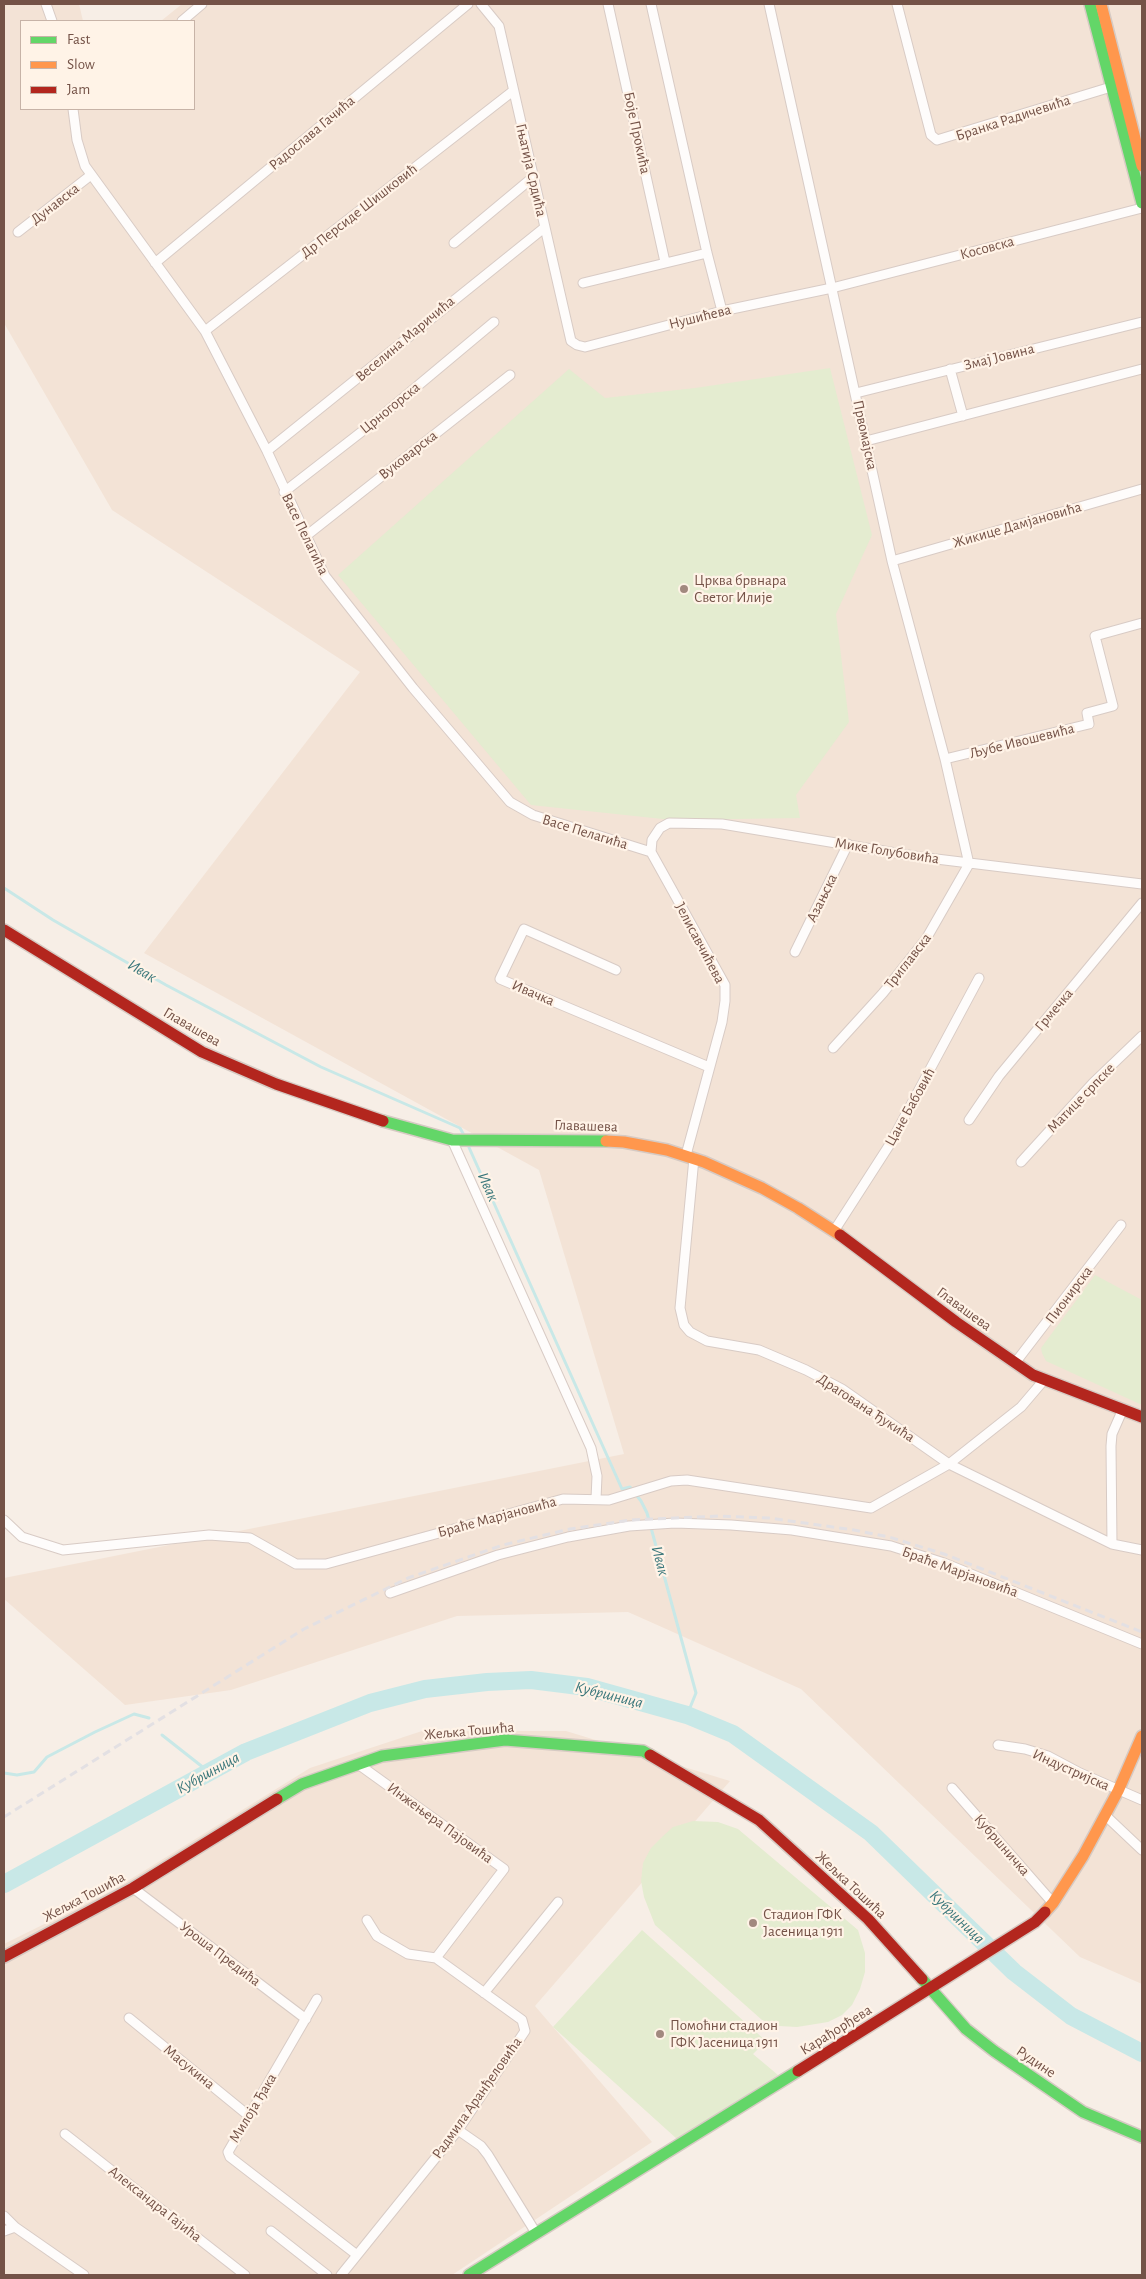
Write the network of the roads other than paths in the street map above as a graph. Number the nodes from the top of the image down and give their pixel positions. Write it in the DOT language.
graph roads {
  1 [pos="46,4"];
  2 [pos="202,4"];
  3 [pos="468,4"];
  4 [pos="481,4"];
  5 [pos="608,4"];
  6 [pos="652,4"];
  7 [pos="770,4"];
  8 [pos="897,4"];
  9 [pos="1090,4"];
  10 [pos="1101,4"];
  11 [pos="52,20"];
  12 [pos="183,20"];
  13 [pos="1111,87"];
  14 [pos="514,91"];
  15 [pos="73,110"];
  16 [pos="1142,166"];
  17 [pos="91,175"];
  18 [pos="532,178"];
  19 [pos="1142,203"];
  20 [pos="1142,208"];
  21 [pos="544,228"];
  22 [pos="18,232"];
  23 [pos="454,243"];
  24 [pos="707,253"];
  25 [pos="665,262"];
  26 [pos="155,263"];
  27 [pos="583,283"];
  28 [pos="832,288"];
  29 [pos="722,311"];
  30 [pos="494,322"];
  31 [pos="1142,322"];
  32 [pos="204,331"];
  33 [pos="571,341"];
  34 [pos="950,369"];
  35 [pos="1142,369"];
  36 [pos="510,375"];
  37 [pos="856,393"];
  38 [pos="963,416"];
  39 [pos="866,441"];
  40 [pos="267,451"];
  41 [pos="1142,490"];
  42 [pos="284,492"];
  43 [pos="306,536"];
  44 [pos="892,562"];
  45 [pos="1142,622"];
  46 [pos="945,759"];
  47 [pos="848,844"];
  48 [pos="651,852"];
  49 [pos="969,864"];
  50 [pos="1142,884"];
  51 [pos="1142,903"];
  52 [pos="4,930"];
  53 [pos="795,952"];
  54 [pos="616,970"];
  55 [pos="979,978"];
  56 [pos="1142,1036"];
  57 [pos="833,1048"];
  58 [pos="709,1067"];
  59 [pos="969,1120"];
  60 [pos="456,1140"];
  61 [pos="690,1157"];
  62 [pos="1021,1162"];
  63 [pos="1121,1225"];
  64 [pos="834,1232"];
  65 [pos="1015,1363"];
  66 [pos="1044,1380"];
  67 [pos="1123,1409"];
  68 [pos="1142,1417"];
  69 [pos="949,1464"];
  70 [pos="596,1499"];
  71 [pos="4,1520"];
  72 [pos="1112,1544"];
  73 [pos="1142,1550"];
  74 [pos="390,1593"];
  75 [pos="1142,1644"];
  76 [pos="1142,1736"];
  77 [pos="998,1745"];
  78 [pos="358,1764"];
  79 [pos="952,1788"];
  80 [pos="1118,1791"];
  81 [pos="1142,1800"];
  82 [pos="1106,1816"];
  83 [pos="1142,1850"];
  84 [pos="133,1888"];
  85 [pos="558,1902"];
  86 [pos="1053,1904"];
  87 [pos="367,1920"];
  88 [pos="4,1957"];
  89 [pos="436,1958"];
  90 [pos="932,1988"];
  91 [pos="484,1993"];
  92 [pos="317,1999"];
  93 [pos="129,2018"];
  94 [pos="306,2019"];
  95 [pos="249,2116"];
  96 [pos="458,2130"];
  97 [pos="65,2134"];
  98 [pos="1142,2137"];
  99 [pos="4,2216"];
  100 [pos="15,2227"];
  101 [pos="4,2231"];
  102 [pos="271,2232"];
  103 [pos="536,2233"];
  104 [pos="357,2255"];
  105 [pos="84,2275"];
  106 [pos="245,2275"];
  107 [pos="327,2275"];
  108 [pos="341,2275"];
  109 [pos="469,2275"];
  1 -- 11 [label="street"];
  2 -- 12 [label="street"];
  3 -- 26 [label="street, Радослава Гачића"];
  4 -- 14 [label="street, Гњатија Срдића"];
  5 -- 25 [label="street, Боје Прокића"];
  6 -- 24 [label="street"];
  7 -- 28 [label="street, Првомајска"];
  8 -- 13 [label="street, Бранка Радичевића"];
  9 -- 13 [label="main road"];
  10 -- 16 [label="main road"];
  13 -- 19 [label="main road"];
  14 -- 18 [label="street, Гњатија Срдића"];
  14 -- 32 [label="street, Др Персиде Шишковић"];
  15 -- 17 [label="street, Васе Пелагића"];
  17 -- 22 [label="street, Дунавска"];
  17 -- 26 [label="street, Васе Пелагића"];
  18 -- 21 [label="street, Гњатија Срдића"];
  18 -- 23 [label="street"];
  20 -- 28 [label="street, Косовска"];
  21 -- 33 [label="street, Гњатија Срдића"];
  21 -- 40 [label="street, Веселина Маричића"];
  24 -- 25 [label="street"];
  24 -- 29 [label="street"];
  25 -- 27 [label="street"];
  26 -- 32 [label="street, Васе Пелагића"];
  28 -- 29 [label="street, Нушићева"];
  28 -- 37 [label="street, Првомајска"];
  29 -- 33 [label="street, Нушићева"];
  30 -- 42 [label="street, Црногорска"];
  31 -- 34 [label="street, Змај Јовина"];
  32 -- 40 [label="street, Васе Пелагића"];
  34 -- 37 [label="street, Змај Јовина"];
  34 -- 38 [label="street"];
  35 -- 38 [label="street"];
  36 -- 43 [label="street, Вуковарска"];
  37 -- 39 [label="street, Првомајска"];
  38 -- 39 [label="street"];
  39 -- 44 [label="street, Првомајска"];
  40 -- 42 [label="street, Васе Пелагића"];
  41 -- 44 [label="street, Жикице Дамјановића"];
  42 -- 43 [label="street, Васе Пелагића"];
  43 -- 48 [label="street, Васе Пелагића"];
  44 -- 46 [label="street, Првомајска"];
  45 -- 46 [label="street, Љубе Ивошевића"];
  46 -- 49 [label="street, Првомајска"];
  47 -- 48 [label="street, Мике Голубовића"];
  47 -- 49 [label="street, Мике Голубовића"];
  47 -- 53 [label="street, Азањска"];
  48 -- 58 [label="street, Јелисавчићева"];
  49 -- 50 [label="street, Мике Голубовића"];
  49 -- 57 [label="street, Триглавска"];
  51 -- 59 [label="street, Грмечка"];
  52 -- 60 [label="main road, Главашева"];
  54 -- 58 [label="street, Ивачка"];
  55 -- 64 [label="street, Цане Бабовић"];
  56 -- 62 [label="street, Матице српске"];
  58 -- 61 [label="street, Јелисавчићева"];
  60 -- 61 [label="main road, Главашева"];
  60 -- 70 [label="street"];
  61 -- 64 [label="main road, Главашева"];
  61 -- 69 [label="street, Драгована Ђукића"];
  63 -- 65 [label="street, Пионирска"];
  64 -- 65 [label="main road, Главашева"];
  65 -- 66 [label="main road, Главашева"];
  66 -- 67 [label="main road, Главашева"];
  66 -- 69 [label="street, Браће Марјановића"];
  67 -- 68 [label="main road, Главашева"];
  67 -- 72 [label="street"];
  69 -- 70 [label="street, Браће Марјановића"];
  69 -- 72 [label="street, Драгована Ђукића"];
  70 -- 71 [label="street, Браће Марјановића"];
  72 -- 73 [label="street, Драгована Ђукића"];
  74 -- 75 [label="street, Браће Марјановића"];
  76 -- 80 [label="main road, Карађорђева"];
  77 -- 80 [label="street, Индустријска"];
  78 -- 84 [label="main road, Жељка Тошића"];
  78 -- 89 [label="street, Инжењера Пајовића"];
  78 -- 90 [label="main road, Жељка Тошића"];
  79 -- 86 [label="street, Кубршничка"];
  80 -- 81 [label="street, Индустријска"];
  80 -- 82 [label="main road, Карађорђева"];
  82 -- 83 [label="street"];
  82 -- 86 [label="main road, Карађорђева"];
  84 -- 88 [label="main road, Жељка Тошића"];
  84 -- 94 [label="street, Уроша Предића"];
  85 -- 91 [label="street"];
  86 -- 90 [label="main road, Карађорђева"];
  87 -- 89 [label="street, Радмила Аранђеловића"];
  89 -- 91 [label="street, Радмила Аранђеловића"];
  90 -- 98 [label="main road, Рудине"];
  90 -- 103 [label="main road, Карађорђева"];
  91 -- 96 [label="street, Радмила Аранђеловића"];
  92 -- 94 [label="street, Милоја Ђака"];
  93 -- 95 [label="street, Масукина"];
  94 -- 95 [label="street, Милоја Ђака"];
  95 -- 104 [label="street, Милоја Ђака"];
  96 -- 103 [label="street"];
  96 -- 104 [label="street, Радмила Аранђеловића"];
  97 -- 106 [label="street, Александра Гајића"];
  99 -- 100 [label="street"];
  100 -- 101 [label="street"];
  100 -- 105 [label="street"];
  102 -- 107 [label="street"];
  103 -- 109 [label="main road, Карађорђева"];
  104 -- 108 [label="street, Радмила Аранђеловића"];
}
